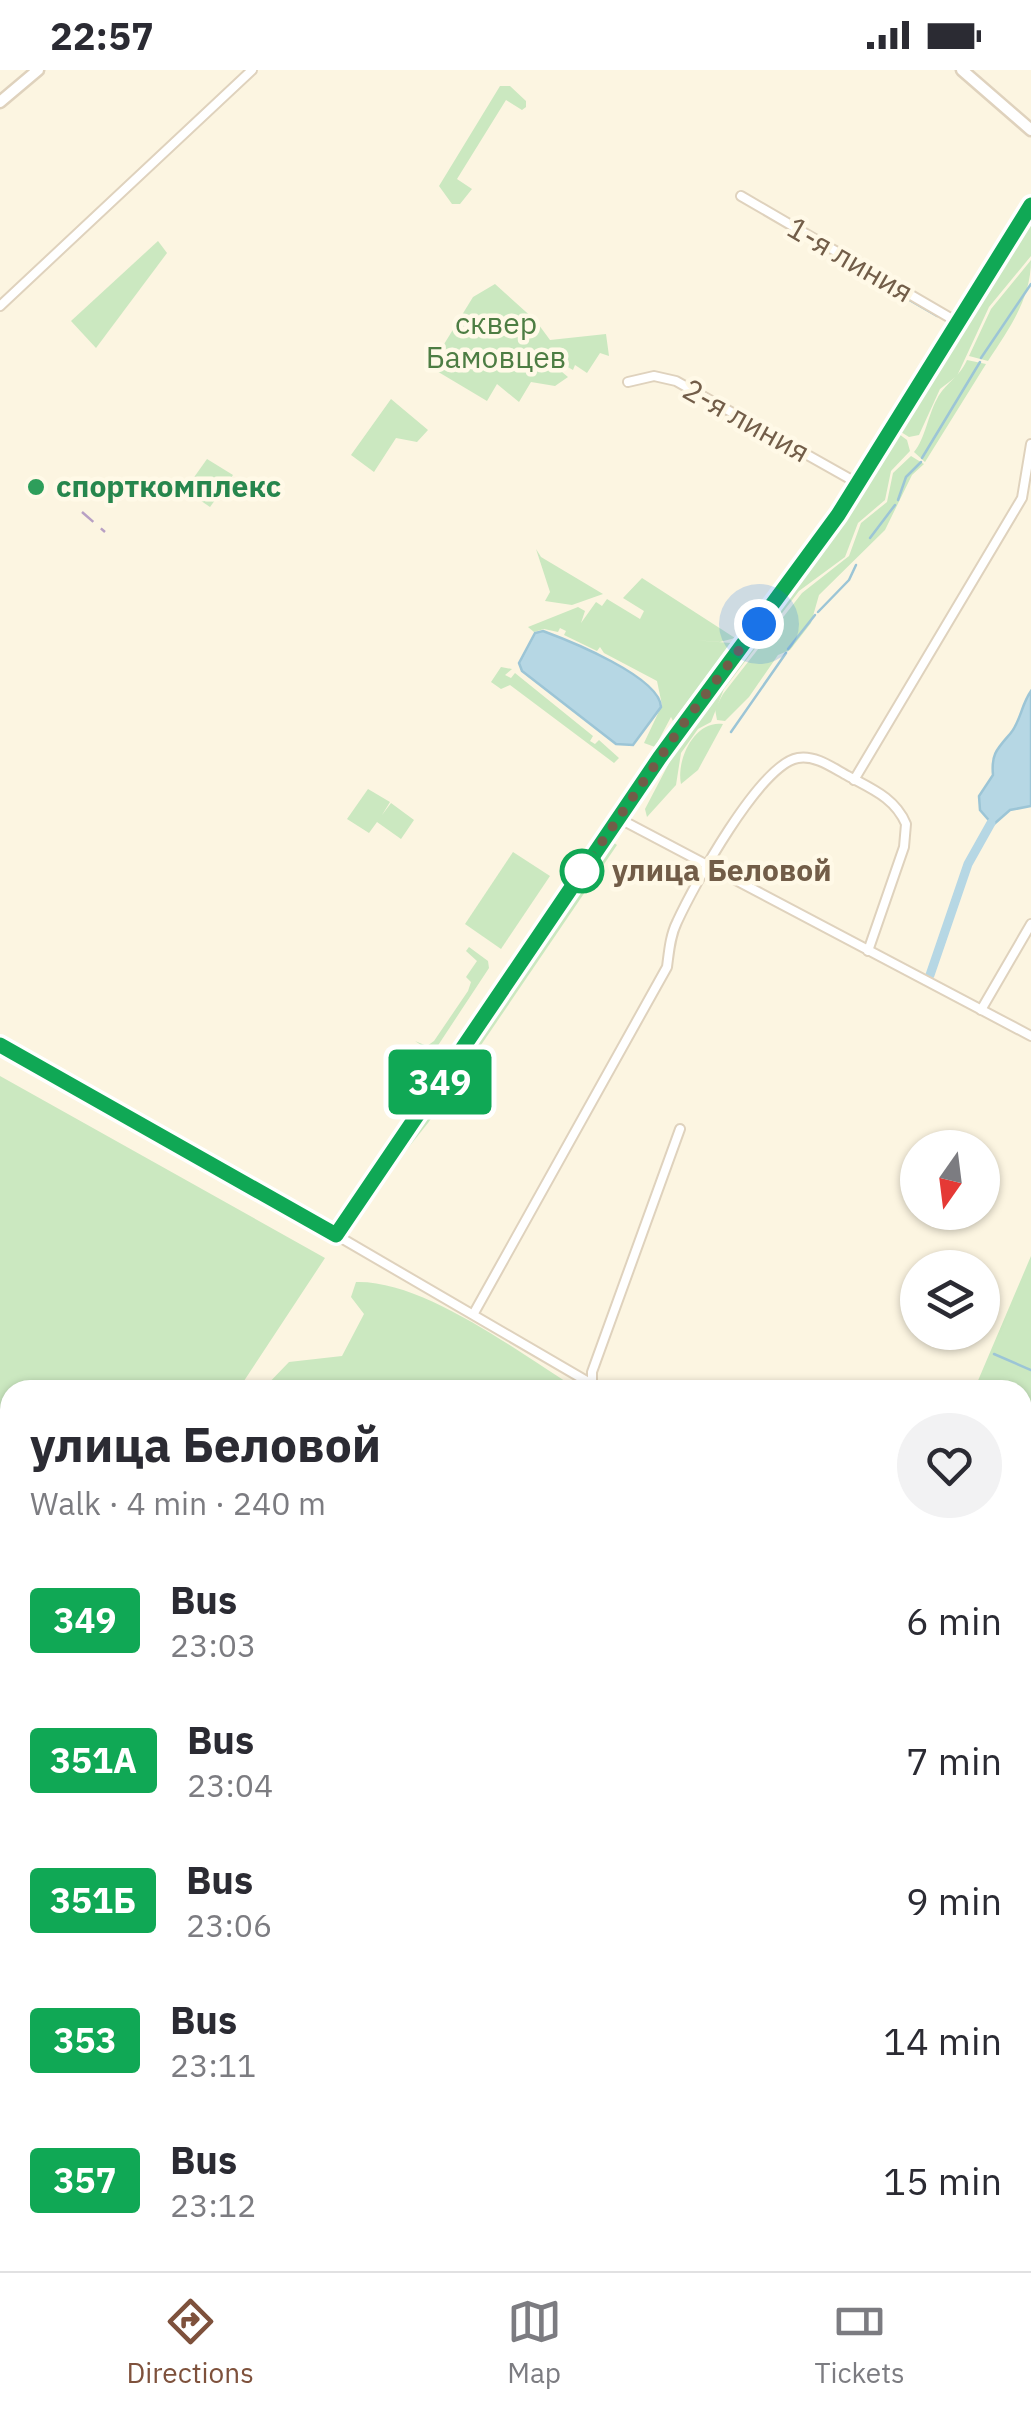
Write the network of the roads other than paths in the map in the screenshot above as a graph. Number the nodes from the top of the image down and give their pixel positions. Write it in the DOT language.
graph roads {
  1 [pos="38,70"];
  2 [pos="252,70"];
  3 [pos="962,70"];
  4 [pos="0,102"];
  5 [pos="1031,130"];
  6 [pos="741,196"];
  7 [pos="1031,204"];
  8 [pos="0,306"];
  9 [pos="959,322"];
  10 [pos="628,382"];
  11 [pos="1031,444"];
  12 [pos="1029,462"];
  13 [pos="859,484"];
  14 [pos="1026,496"];
  15 [pos="854,780"];
  16 [pos="618,818"];
  17 [pos="704,865"];
  18 [pos="1031,924"];
  19 [pos="868,951"];
  20 [pos="980,1010"];
  21 [pos="1031,1036"];
  22 [pos="0,1045"];
  23 [pos="680,1129"];
  24 [pos="336,1235"];
  25 [pos="474,1314"];
  26 [pos="581,1380"];
  27 [pos="593,1380"];
  1 -- 4 [label="street"];
  2 -- 8 [label="street"];
  3 -- 5 [label="street"];
  6 -- 9 [label="street, 1-я линия"];
  7 -- 9 [label="street"];
  9 -- 13 [label="street"];
  10 -- 13 [label="street, 2-я линия"];
  11 -- 12 [label="street"];
  12 -- 14 [label="street"];
  13 -- 16 [label="street"];
  14 -- 15 [label="street"];
  15 -- 17 [label="street"];
  15 -- 19 [label="street"];
  16 -- 17 [label="street"];
  16 -- 24 [label="street"];
  17 -- 19 [label="street"];
  17 -- 25 [label="street"];
  18 -- 20 [label="street"];
  19 -- 20 [label="street"];
  20 -- 21 [label="street"];
  22 -- 24 [label="street"];
  23 -- 27 [label="street"];
  24 -- 25 [label="street"];
  25 -- 26 [label="street"];
}
